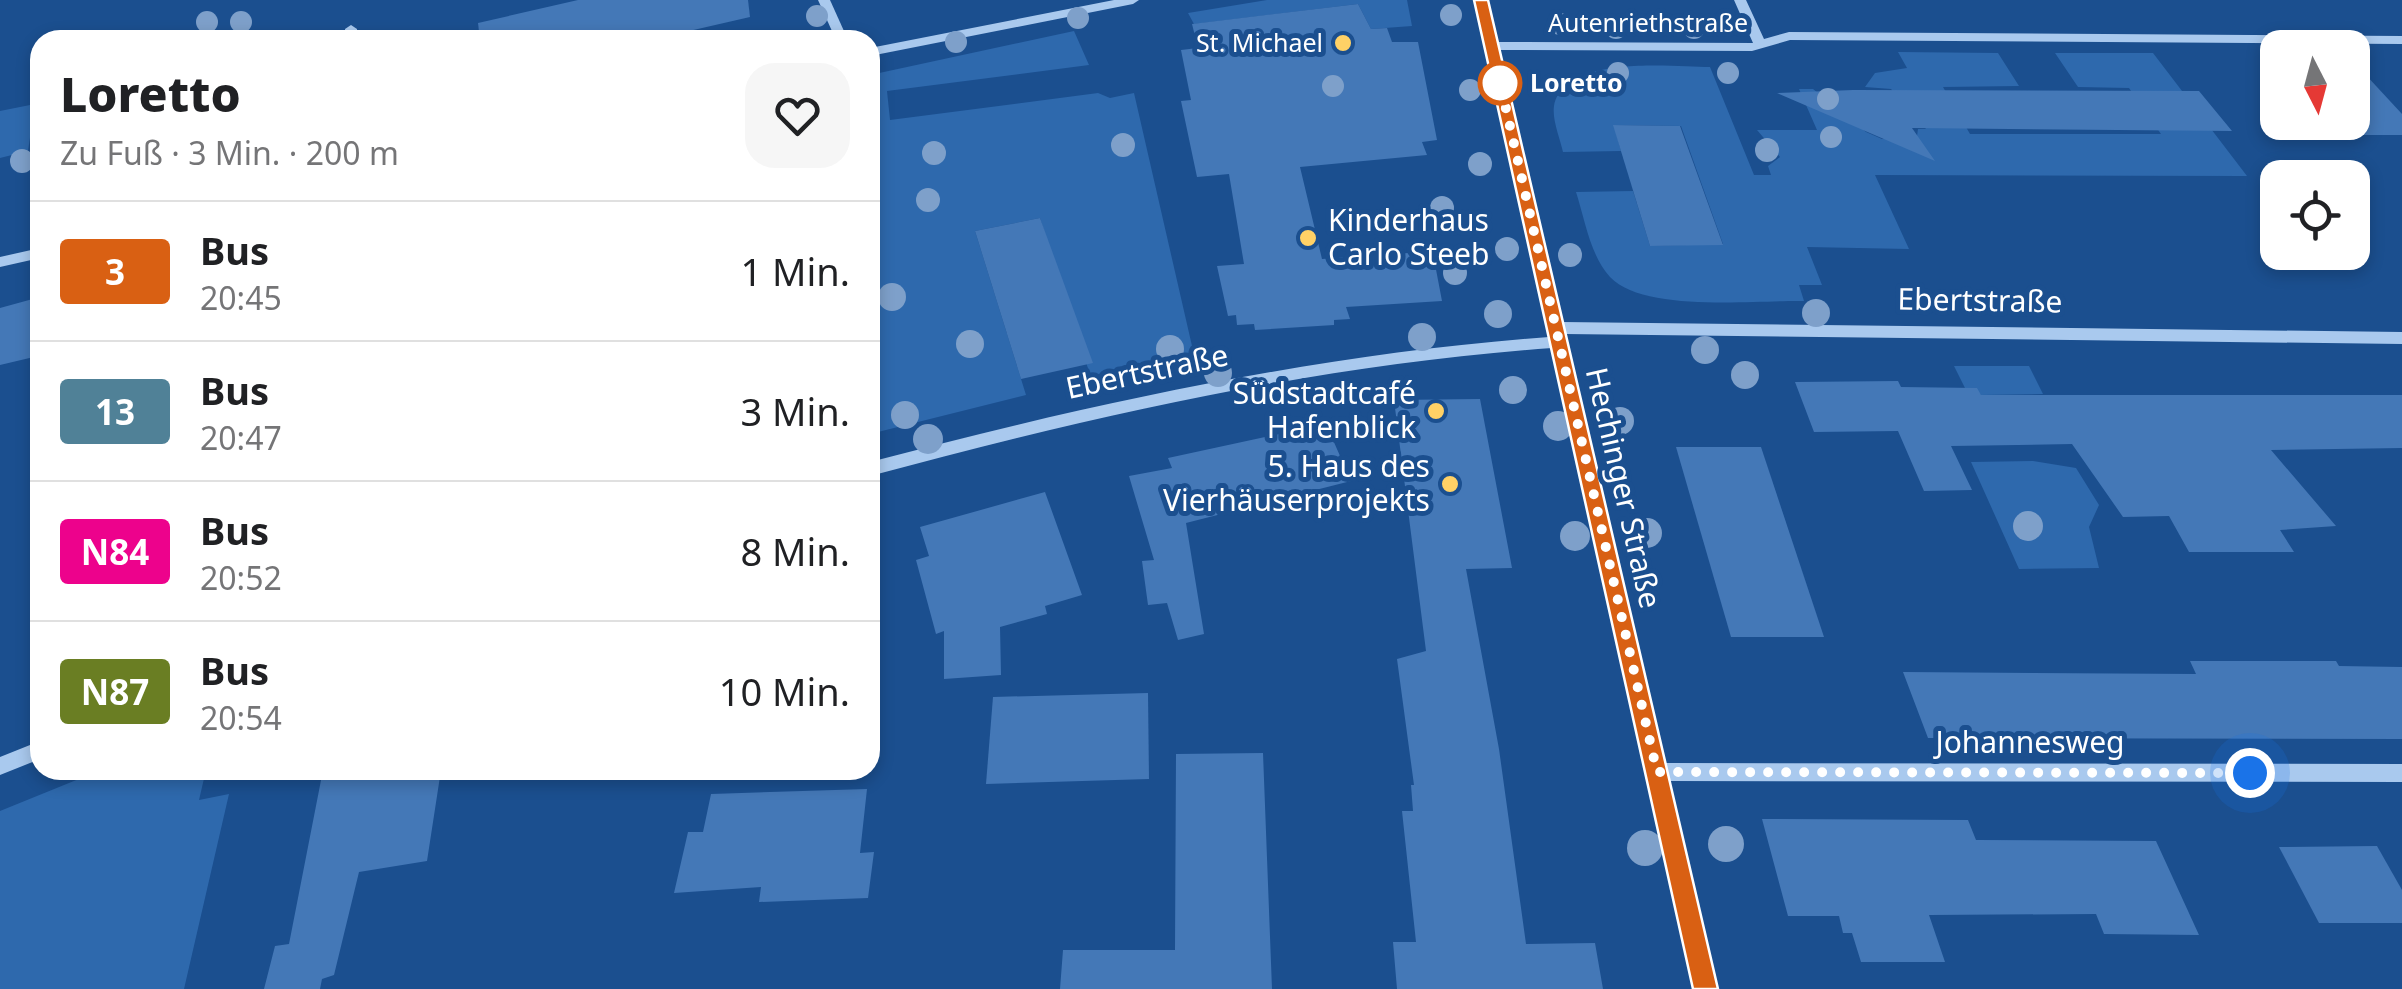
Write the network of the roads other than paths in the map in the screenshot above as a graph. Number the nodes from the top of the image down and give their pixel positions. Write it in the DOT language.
graph roads {
  1 [pos="824,0"];
  2 [pos="1134,0"];
  3 [pos="1480,0"];
  4 [pos="1740,0"];
  5 [pos="838,30"];
  6 [pos="2402,40"];
  7 [pos="1491,46"];
  8 [pos="1761,46"];
  9 [pos="880,50"];
  10 [pos="30,255"];
  11 [pos="0,262"];
  12 [pos="1558,335"];
  13 [pos="2402,338"];
  14 [pos="880,468"];
  15 [pos="30,754"];
  16 [pos="0,766"];
  17 [pos="1657,772"];
  18 [pos="2402,774"];
  19 [pos="1706,989"];
  1 -- 5 [label="street"];
  2 -- 9 [label="street"];
  3 -- 7 [label="street, Hechinger Straße"];
  4 -- 8 [label="street"];
  6 -- 8 [label="street, Autenriethstraße"];
  7 -- 8 [label="street, Autenriethstraße"];
  7 -- 12 [label="street, Hechinger Straße"];
  10 -- 11 [label="street"];
  12 -- 13 [label="street, Ebertstraße"];
  12 -- 14 [label="street, Ebertstraße"];
  12 -- 17 [label="street, Hechinger Straße"];
  15 -- 16 [label="street"];
  17 -- 18 [label="street, Johannesweg"];
  17 -- 19 [label="street, Hechinger Straße"];
}
